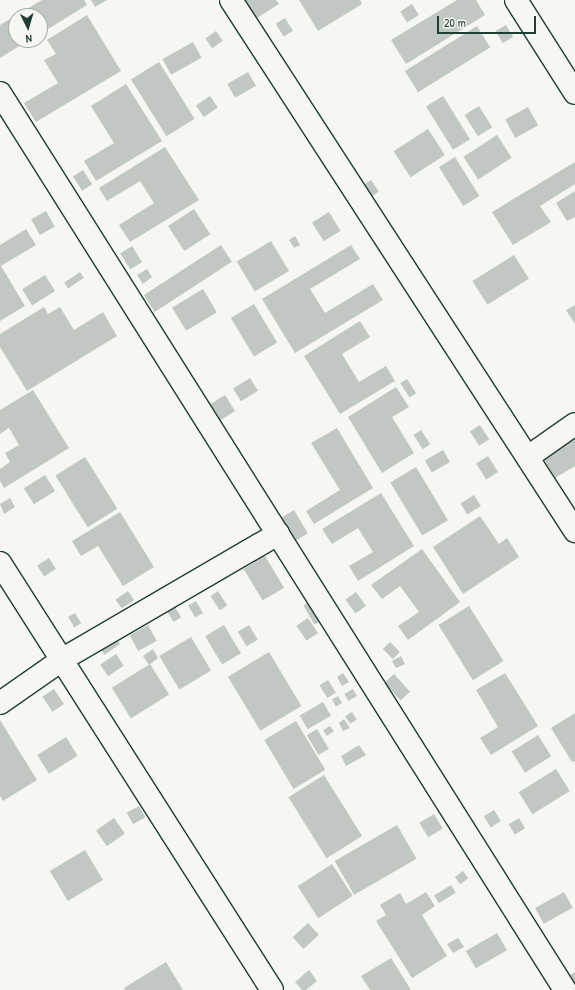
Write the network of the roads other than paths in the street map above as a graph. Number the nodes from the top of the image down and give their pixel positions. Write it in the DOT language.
graph roads {
  1 [pos="231,0"];
  2 [pos="516,0"];
  3 [pos="0,93"];
  4 [pos="575,93"];
  5 [pos="575,424"];
  6 [pos="528,456"];
  7 [pos="575,531"];
  8 [pos="278,534"];
  9 [pos="0,563"];
  10 [pos="63,659"];
  11 [pos="0,703"];
  12 [pos="272,990"];
  13 [pos="565,990"];
  1 -- 6 [label="street"];
  2 -- 4 [label="street"];
  3 -- 8 [label="street"];
  5 -- 6 [label="street"];
  6 -- 7 [label="street"];
  8 -- 10 [label="street"];
  8 -- 13 [label="street"];
  9 -- 10 [label="street"];
  10 -- 11 [label="street"];
  10 -- 12 [label="street"];
}
